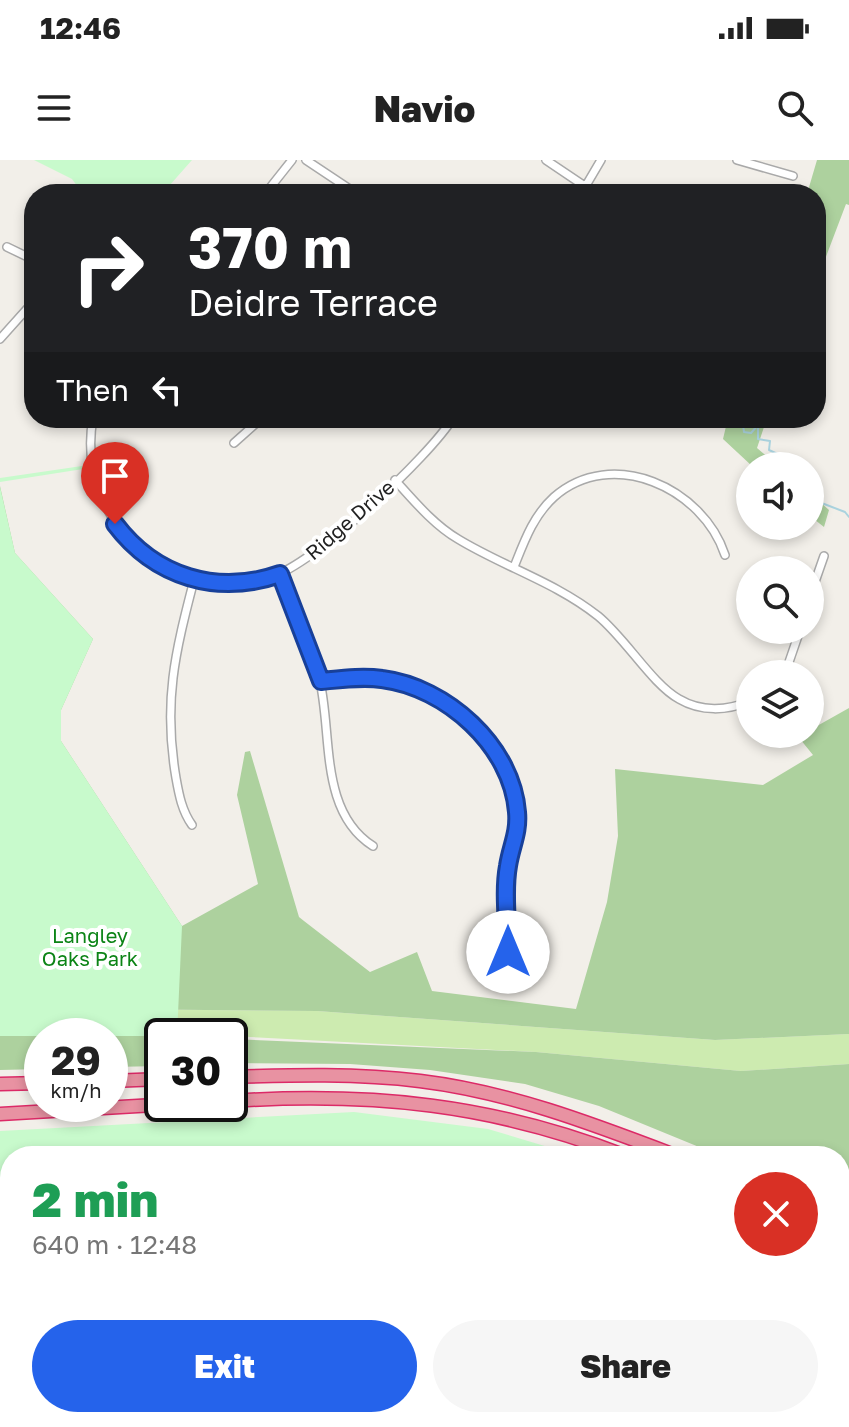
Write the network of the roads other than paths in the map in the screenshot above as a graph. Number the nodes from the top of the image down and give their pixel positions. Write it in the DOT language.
graph roads {
  1 [pos="292,160"];
  2 [pos="306,160"];
  3 [pos="546,160"];
  4 [pos="601,160"];
  5 [pos="737,160"];
  6 [pos="793,176"];
  7 [pos="273,184"];
  8 [pos="342,184"];
  9 [pos="575,184"];
  10 [pos="588,184"];
  11 [pos="7,247"];
  12 [pos="24,255"];
  13 [pos="24,312"];
  14 [pos="0,339"];
  15 [pos="93,428"];
  16 [pos="251,428"];
  17 [pos="446,428"];
  18 [pos="234,443"];
  19 [pos="395,480"];
  20 [pos="725,555"];
  21 [pos="514,567"];
  22 [pos="280,574"];
  23 [pos="194,580"];
  24 [pos="321,681"];
  25 [pos="736,704"];
  26 [pos="192,825"];
  27 [pos="373,846"];
  28 [pos="508,952"];
  29 [pos="248,1077"];
  30 [pos="24,1083"];
  31 [pos="0,1084"];
  32 [pos="248,1100"];
  33 [pos="144,1106"];
  34 [pos="0,1114"];
  35 [pos="598,1146"];
  36 [pos="650,1146"];
  1 -- 7 [label="street"];
  2 -- 8 [label="street"];
  3 -- 9 [label="street"];
  4 -- 10 [label="street"];
  5 -- 6 [label="street"];
  11 -- 12 [label="street"];
  13 -- 14 [label="street"];
  15 -- 23 [label="street, Ridge Drive"];
  16 -- 18 [label="street"];
  17 -- 19 [label="street, Ridge Drive"];
  19 -- 21 [label="street"];
  19 -- 22 [label="street, Ridge Drive"];
  20 -- 21 [label="street"];
  21 -- 25 [label="street"];
  22 -- 23 [label="street, Ridge Drive"];
  22 -- 24 [label="street"];
  23 -- 26 [label="street"];
  24 -- 27 [label="street"];
  24 -- 28 [label="street"];
  29 -- 36 [label="highway"];
  30 -- 31 [label="highway"];
  32 -- 35 [label="highway"];
  33 -- 34 [label="highway"];
}
